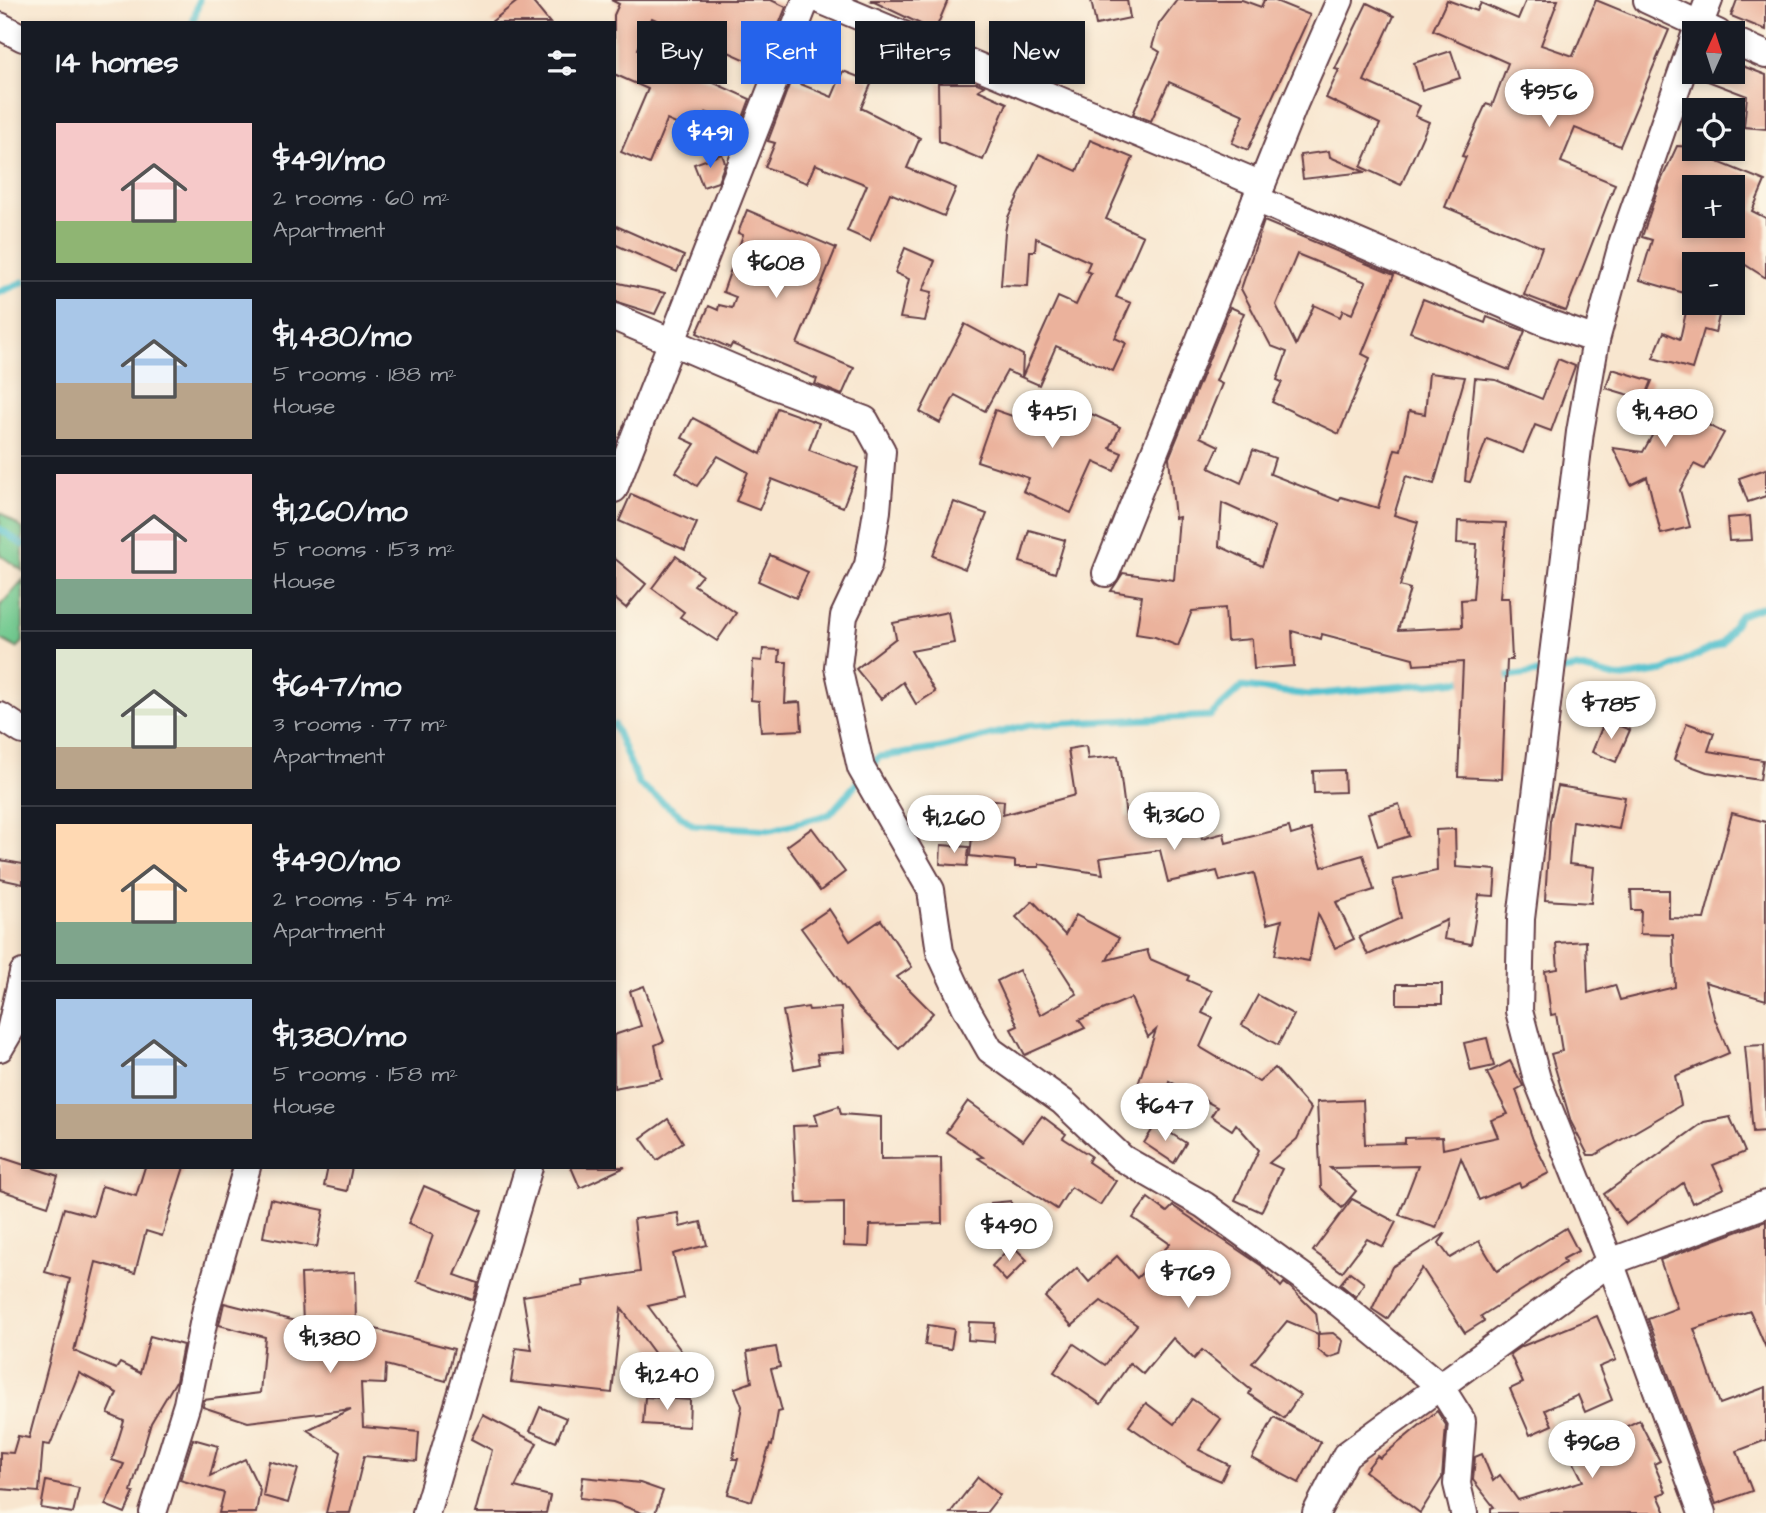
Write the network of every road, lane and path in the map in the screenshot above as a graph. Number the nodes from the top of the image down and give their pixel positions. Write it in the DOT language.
graph roads {
  1 [pos="806,0"];
  2 [pos="820,0"];
  3 [pos="1340,0"];
  4 [pos="1647,0"];
  5 [pos="1709,0"];
  6 [pos="1683,21"];
  7 [pos="1704,21"];
  8 [pos="0,26"];
  9 [pos="21,37"];
  10 [pos="1745,46"];
  11 [pos="1766,55"];
  12 [pos="1682,84"];
  13 [pos="1259,192"];
  14 [pos="616,318"];
  15 [pos="671,339"];
  16 [pos="1596,340"];
  17 [pos="616,484"];
  18 [pos="1106,573"];
  19 [pos="0,716"];
  20 [pos="21,730"];
  21 [pos="21,982"];
  22 [pos="0,1048"];
  23 [pos="246,1169"];
  24 [pos="528,1169"];
  25 [pos="1766,1205"];
  26 [pos="1610,1262"];
  27 [pos="1440,1386"];
  28 [pos="153,1513"];
  29 [pos="426,1513"];
  30 [pos="1316,1513"];
  31 [pos="1464,1513"];
  32 [pos="1702,1513"];
  1 -- 15 [label="street"];
  2 -- 13 [label="street"];
  3 -- 13 [label="street"];
  4 -- 6 [label="street"];
  5 -- 7 [label="street"];
  8 -- 9 [label="street"];
  10 -- 11 [label="street"];
  12 -- 16 [label="street"];
  13 -- 16 [label="street"];
  13 -- 18 [label="street"];
  14 -- 15 [label="street"];
  15 -- 17 [label="street"];
  15 -- 27 [label="street"];
  16 -- 26 [label="street"];
  19 -- 20 [label="street"];
  21 -- 22 [label="street"];
  23 -- 28 [label="street"];
  24 -- 29 [label="street"];
  25 -- 26 [label="street"];
  26 -- 27 [label="street"];
  26 -- 32 [label="street"];
  27 -- 30 [label="street"];
  27 -- 31 [label="street"];
}
